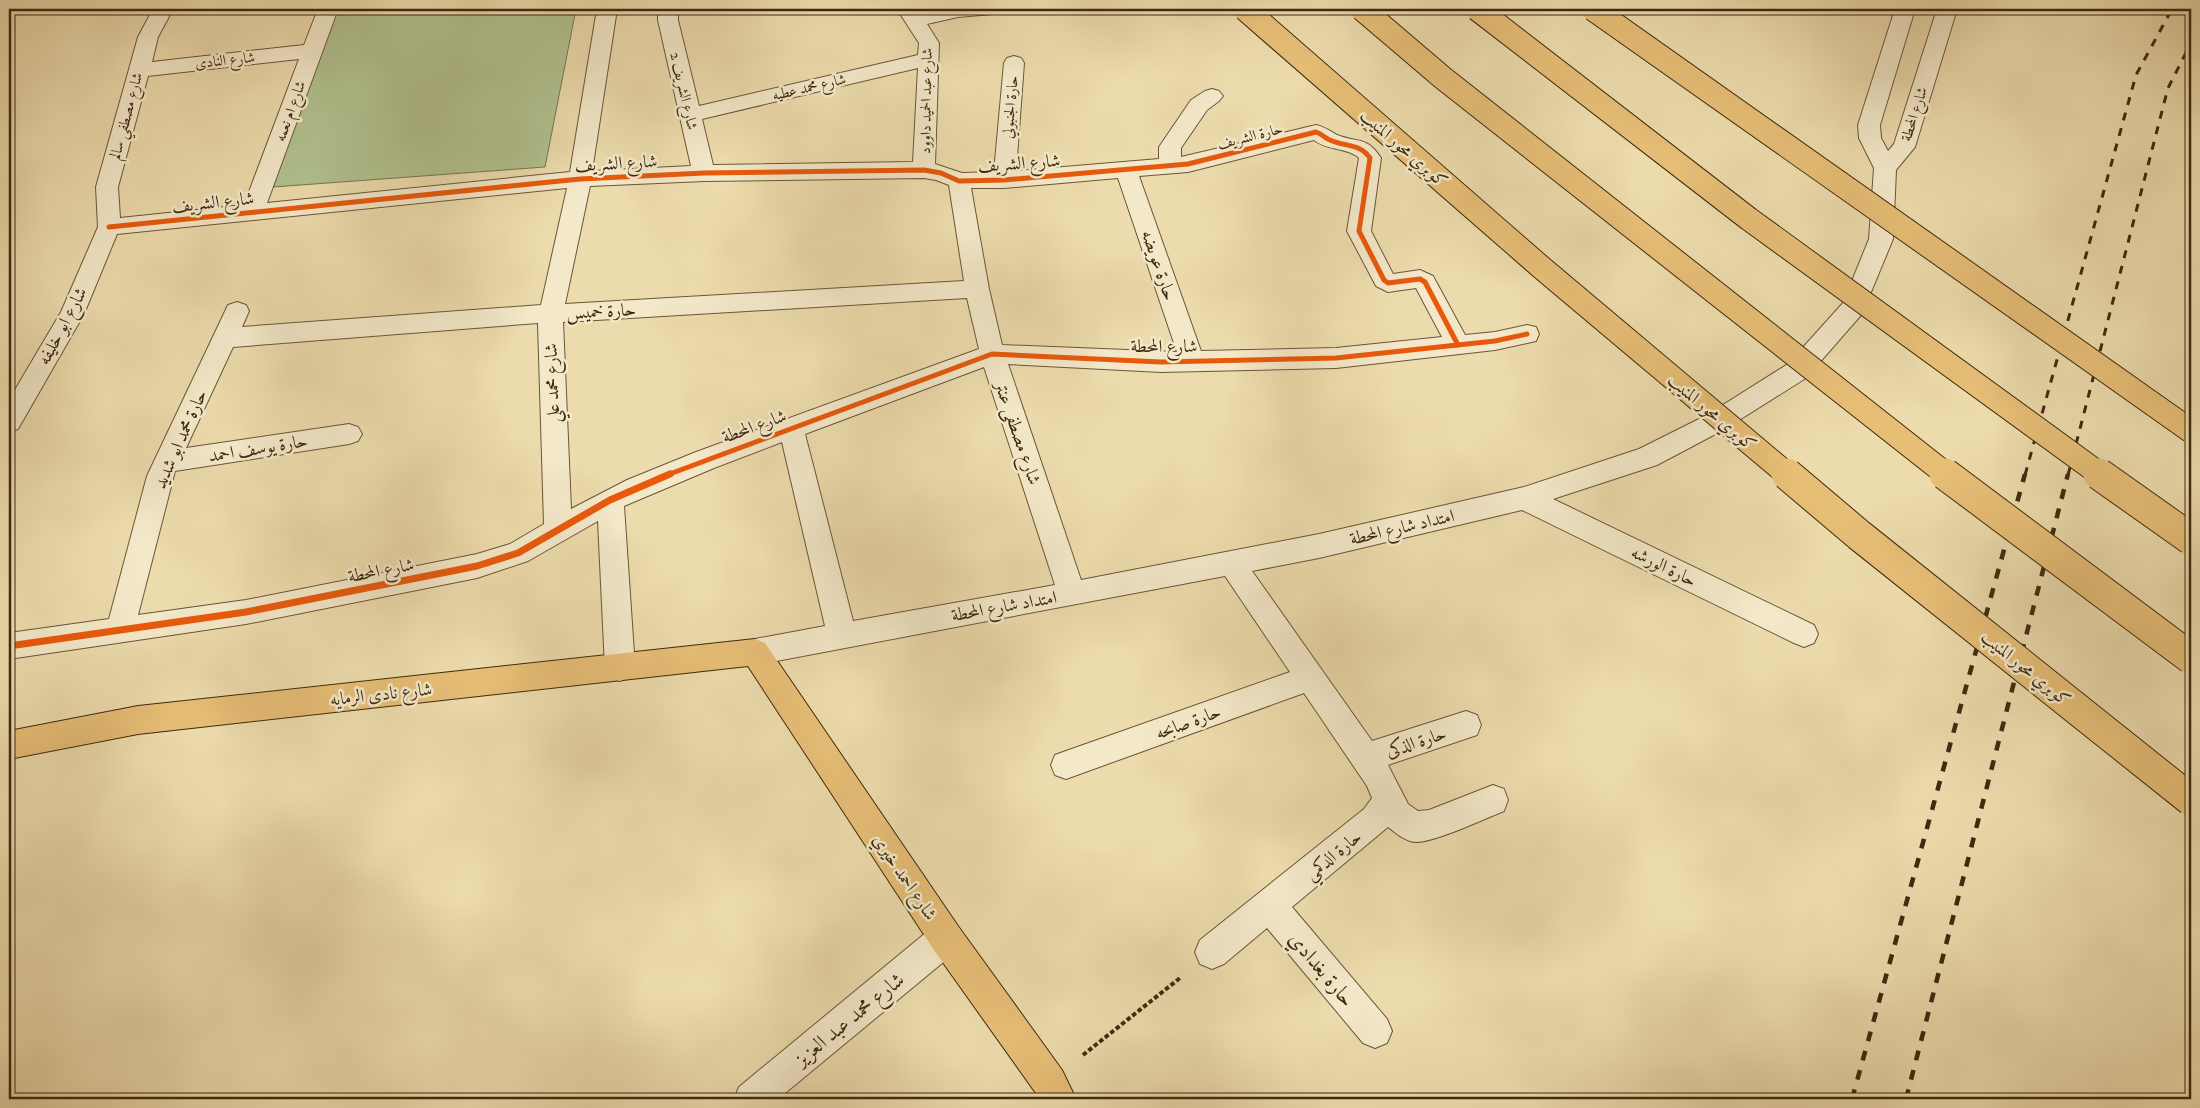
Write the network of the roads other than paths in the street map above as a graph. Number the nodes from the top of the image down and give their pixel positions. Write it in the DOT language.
graph roads {
  1 [pos="163,9"];
  2 [pos="328,9"];
  3 [pos="607,9"];
  4 [pos="668,9"];
  5 [pos="997,9"];
  6 [pos="1245,9"];
  7 [pos="1362,9"];
  8 [pos="1477,9"];
  9 [pos="1593,9"];
  10 [pos="1905,9"];
  11 [pos="1947,9"];
  12 [pos="910,15"];
  13 [pos="312,51"];
  14 [pos="929,59"];
  15 [pos="1014,63"];
  16 [pos="138,70"];
  17 [pos="1212,96"];
  18 [pos="690,115"];
  19 [pos="1170,165"];
  20 [pos="1885,168"];
  21 [pos="924,170"];
  22 [pos="1126,170"];
  23 [pos="704,173"];
  24 [pos="580,179"];
  25 [pos="1004,180"];
  26 [pos="959,181"];
  27 [pos="252,213"];
  28 [pos="108,227"];
  29 [pos="977,289"];
  30 [pos="237,311"];
  31 [pos="551,314"];
  32 [pos="1527,334"];
  33 [pos="226,338"];
  34 [pos="1458,345"];
  35 [pos="992,354"];
  36 [pos="1192,361"];
  37 [pos="9,422"];
  38 [pos="791,428"];
  39 [pos="2191,430"];
  40 [pos="349,434"];
  41 [pos="167,462"];
  42 [pos="1524,498"];
  43 [pos="610,500"];
  44 [pos="558,531"];
  45 [pos="2191,539"];
  46 [pos="1232,564"];
  47 [pos="1072,594"];
  48 [pos="120,630"];
  49 [pos="1804,634"];
  50 [pos="842,636"];
  51 [pos="9,646"];
  52 [pos="755,652"];
  53 [pos="2191,658"];
  54 [pos="620,668"];
  55 [pos="1310,678"];
  56 [pos="1466,725"];
  57 [pos="9,745"];
  58 [pos="1365,758"];
  59 [pos="1066,766"];
  60 [pos="1493,800"];
  61 [pos="2191,800"];
  62 [pos="1389,801"];
  63 [pos="1270,906"];
  64 [pos="946,938"];
  65 [pos="1212,952"];
  66 [pos="1375,1031"];
  67 [pos="1054,1091"];
  68 [pos="751,1099"];
  1 -- 16 [label="street, شارع مصطفي سالم"];
  2 -- 13 [label="street, شارع ام نعمه"];
  3 -- 24 [label="street, شارع محمد علي"];
  4 -- 18 [label="street, شارع الشريف 2"];
  5 -- 12 [label="street"];
  6 -- 61 [label="main road, كوبري محور المنيب, bridge"];
  7 -- 53 [label="main road, bridge"];
  8 -- 45 [label="main road, bridge"];
  9 -- 39 [label="main road, bridge"];
  10 -- 20 [label="street, شارع المحطة"];
  11 -- 20 [label="street, شارع المحطة"];
  12 -- 14 [label="street, شارع عبد الحميد داوود"];
  13 -- 16 [label="street, شارع النادى"];
  13 -- 27 [label="street, شارع ام نعمه"];
  14 -- 18 [label="street, شارع محمد عطيه"];
  14 -- 21 [label="street, شارع عبد الحميد داوود"];
  15 -- 25 [label="street, حارة الجنبولي"];
  16 -- 28 [label="street, شارع مصطفي سالم"];
  17 -- 19 [label="street"];
  18 -- 23 [label="street, شارع الشريف 2"];
  19 -- 22 [label="street, حارة الشريف"];
  19 -- 34 [label="street, حارة الشريف"];
  20 -- 42 [label="street, امتداد شارع المحطة"];
  21 -- 23 [label="street, شارع الشريف"];
  21 -- 26 [label="street, شارع الشريف"];
  22 -- 25 [label="street, شارع الشريف"];
  22 -- 36 [label="street, حارة عويضه"];
  23 -- 24 [label="street, شارع الشريف"];
  24 -- 27 [label="street, شارع الشريف"];
  24 -- 31 [label="street, شارع محمد علي"];
  25 -- 26 [label="street, شارع الشريف"];
  26 -- 29 [label="street, شارع مصطفى عنتر"];
  27 -- 28 [label="street, شارع الشريف"];
  28 -- 37 [label="street, شارع ابو خليفه"];
  29 -- 31 [label="street, حارة خميس"];
  29 -- 35 [label="street, شارع مصطفى عنتر"];
  30 -- 33 [label="street, حارة محمد ابو شديد"];
  31 -- 33 [label="street, حارة خميس"];
  31 -- 44 [label="street, شارع محمد علي"];
  32 -- 34 [label="street, شارع المحطة"];
  33 -- 41 [label="street, حارة محمد ابو شديد"];
  34 -- 36 [label="street, شارع المحطة"];
  35 -- 36 [label="street, شارع المحطة"];
  35 -- 38 [label="street, شارع المحطة"];
  35 -- 47 [label="street, شارع مصطفى عنتر"];
  38 -- 43 [label="street, شارع المحطة"];
  38 -- 50 [label="street"];
  40 -- 41 [label="street, حارة يوسف احمد"];
  41 -- 48 [label="street, حارة محمد ابو شديد"];
  42 -- 46 [label="street, امتداد شارع المحطة"];
  42 -- 49 [label="street, حارة الورشه"];
  43 -- 44 [label="street, شارع المحطة"];
  43 -- 54 [label="street"];
  44 -- 48 [label="street, شارع المحطة"];
  46 -- 47 [label="street, امتداد شارع المحطة"];
  46 -- 55 [label="street"];
  47 -- 50 [label="street, امتداد شارع المحطة"];
  48 -- 51 [label="street, شارع المحطة"];
  50 -- 52 [label="street, امتداد شارع المحطة"];
  52 -- 54 [label="main road, شارع نادى الرمايه"];
  52 -- 64 [label="main road, شارع احمد خيري"];
  54 -- 57 [label="main road, شارع نادى الرمايه"];
  55 -- 58 [label="street"];
  55 -- 59 [label="street, حارة صابحه"];
  56 -- 58 [label="street, حارة الذكى"];
  58 -- 62 [label="street"];
  60 -- 62 [label="street"];
  62 -- 63 [label="street, حارة الدكمي"];
  63 -- 65 [label="street, حارة الدكمي"];
  63 -- 66 [label="street, حارة بغدادي"];
  64 -- 67 [label="main road, شارع احمد خيري"];
  64 -- 68 [label="street, شارع محمد عبد العزيز"];
}
